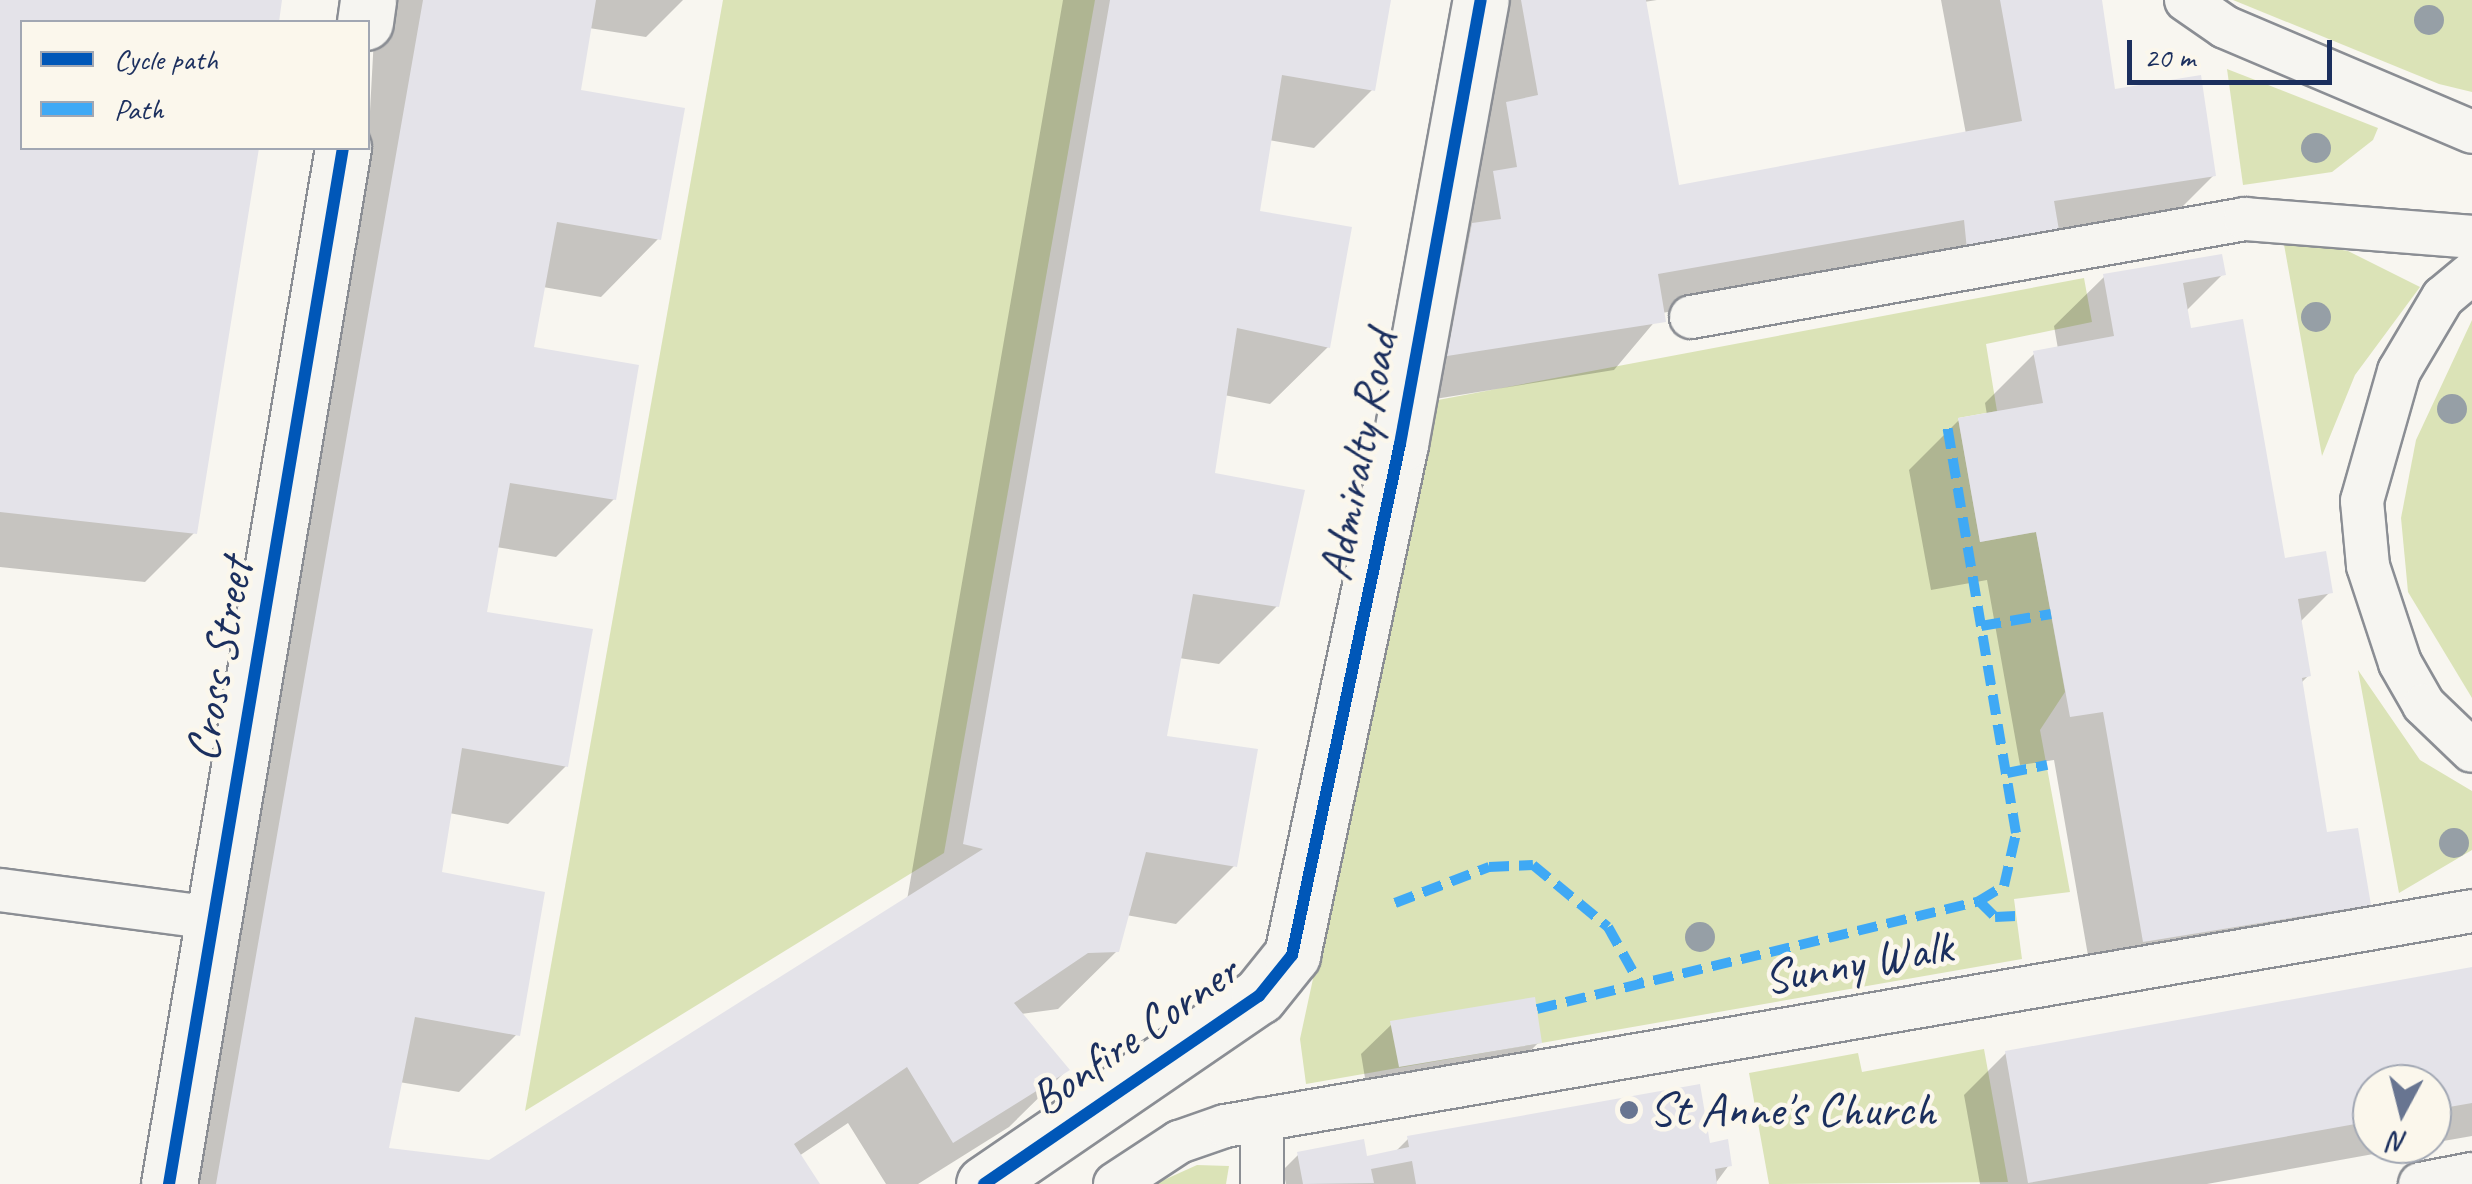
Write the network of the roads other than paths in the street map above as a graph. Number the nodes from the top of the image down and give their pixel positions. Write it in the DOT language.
graph roads {
  1 [pos="1481,0"];
  2 [pos="2186,0"];
  3 [pos="2472,132"];
  4 [pos="344,150"];
  5 [pos="2472,237"];
  6 [pos="2472,274"];
  7 [pos="1691,316"];
  8 [pos="2472,751"];
  9 [pos="0,890"];
  10 [pos="2472,912"];
  11 [pos="214,918"];
  12 [pos="1298,924"];
  13 [pos="1262,1119"];
  14 [pos="2472,1174"];
  15 [pos="168,1184"];
  16 [pos="984,1184"];
  17 [pos="1115,1184"];
  18 [pos="1262,1184"];
  19 [pos="2420,1184"];
  1 -- 12 [label="street, Admiralty Road"];
  2 -- 3 [label="lane"];
  4 -- 11 [label="street, Cross Street"];
  5 -- 7 [label="lane"];
  6 -- 8 [label="lane"];
  9 -- 11 [label="lane"];
  10 -- 13 [label="lane, Sunny Walk"];
  11 -- 15 [label="street, Cross Street"];
  12 -- 16 [label="street, Bonfire Corner"];
  13 -- 17 [label="lane, Sunny Walk"];
  13 -- 18 [label="lane"];
  14 -- 19 [label="lane"];
}
